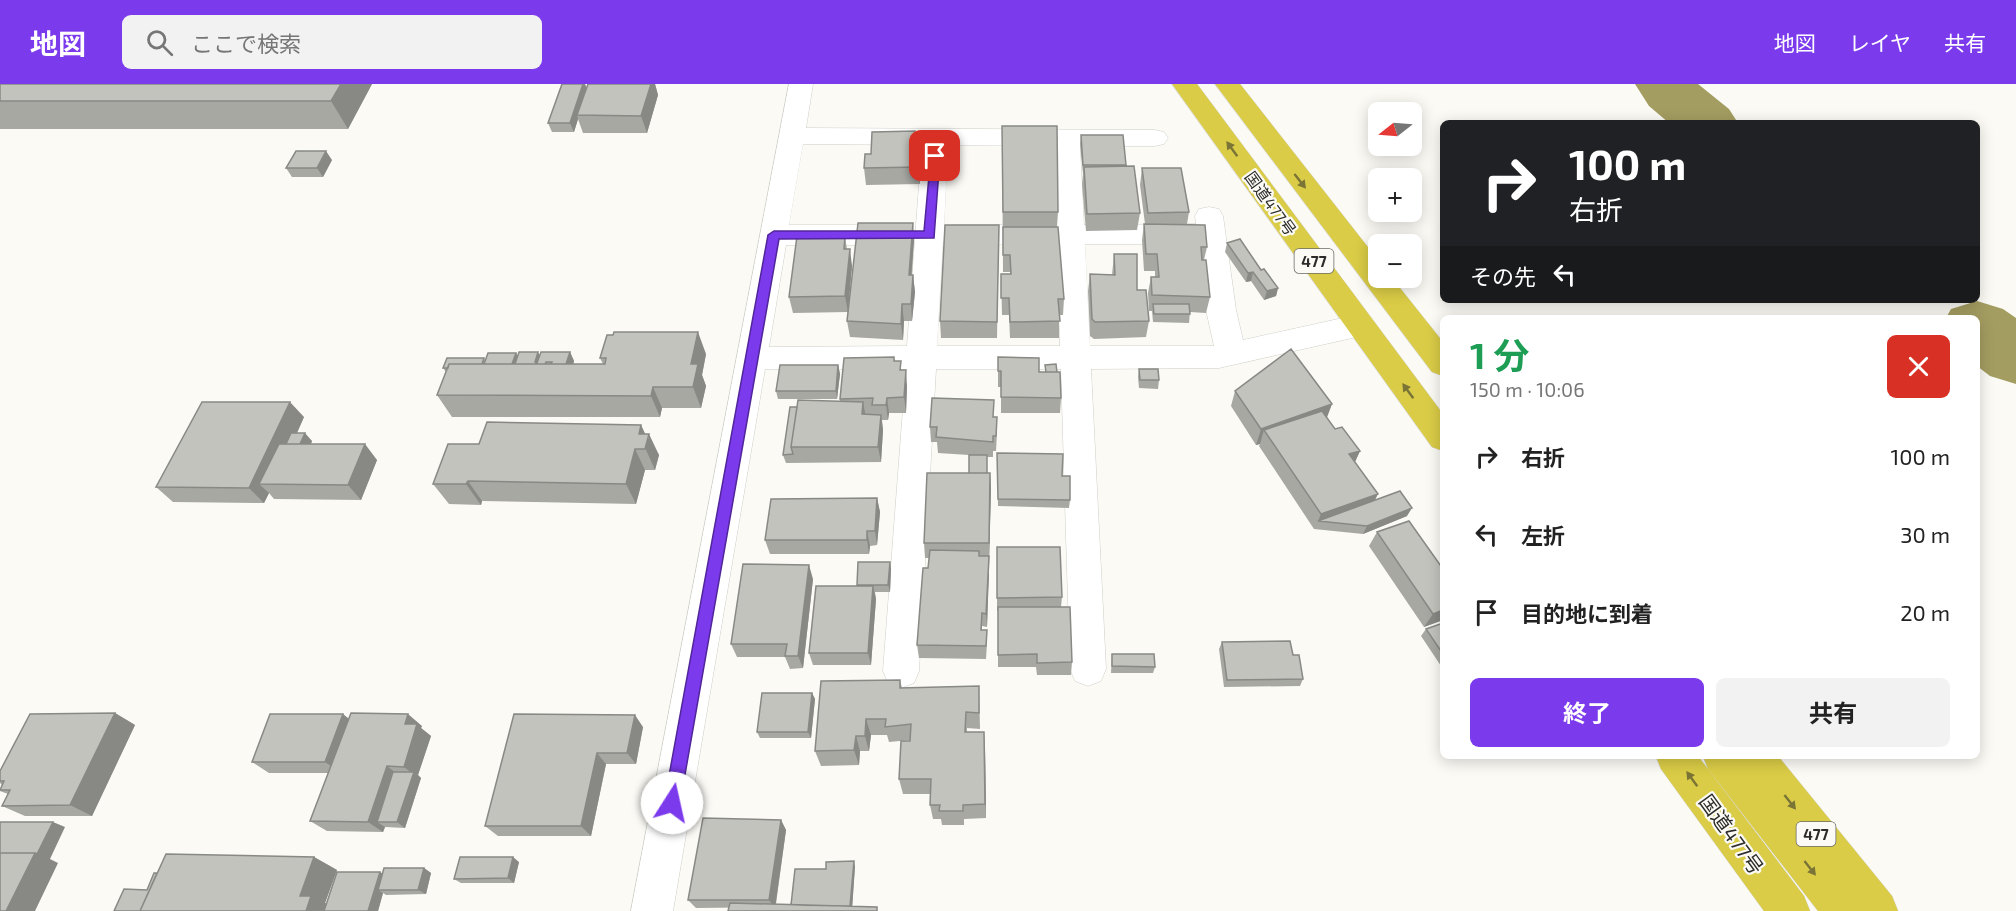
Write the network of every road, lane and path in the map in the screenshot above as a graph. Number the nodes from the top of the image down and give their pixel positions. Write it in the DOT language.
graph roads {
  1 [pos="801,84"];
  2 [pos="1185,84"];
  3 [pos="1227,84"];
  4 [pos="792,136"];
  5 [pos="936,136"];
  6 [pos="1067,137"];
  7 [pos="1155,138"];
  8 [pos="774,235"];
  9 [pos="930,235"];
  10 [pos="1071,236"];
  11 [pos="1361,326"];
  12 [pos="1231,355"];
  13 [pos="1076,357"];
  14 [pos="752,358"];
  15 [pos="922,358"];
  16 [pos="1440,360"];
  17 [pos="1440,434"];
  18 [pos="1088,669"];
  19 [pos="901,671"];
  20 [pos="1677,759"];
  21 [pos="1724,759"];
  22 [pos="1756,759"];
  23 [pos="652,911"];
  24 [pos="1789,911"];
  25 [pos="1844,911"];
  26 [pos="1877,911"];
  1 -- 4 [label="street"];
  11 -- 2 [label="highway, 国道477号 / 477, one-way"];
  3 -- 16 [label="highway, 477, one-way"];
  4 -- 5 [label="street"];
  4 -- 8 [label="street"];
  5 -- 6 [label="street"];
  5 -- 9 [label="street"];
  6 -- 7 [label="street"];
  6 -- 10 [label="street"];
  8 -- 9 [label="street"];
  8 -- 14 [label="street"];
  9 -- 10 [label="street"];
  9 -- 15 [label="street"];
  10 -- 12 [label="street"];
  10 -- 13 [label="street"];
  11 -- 12 [label="street"];
  17 -- 11 [label="highway, 国道477号 / 477, one-way"];
  12 -- 13 [label="street"];
  13 -- 15 [label="street"];
  13 -- 18 [label="street"];
  14 -- 15 [label="street"];
  14 -- 23 [label="street"];
  15 -- 19 [label="street"];
  24 -- 20 [label="highway, 国道477号, one-way"];
  21 -- 25 [label="highway, one-way"];
  22 -- 26 [label="highway, 477, one-way"];
}
